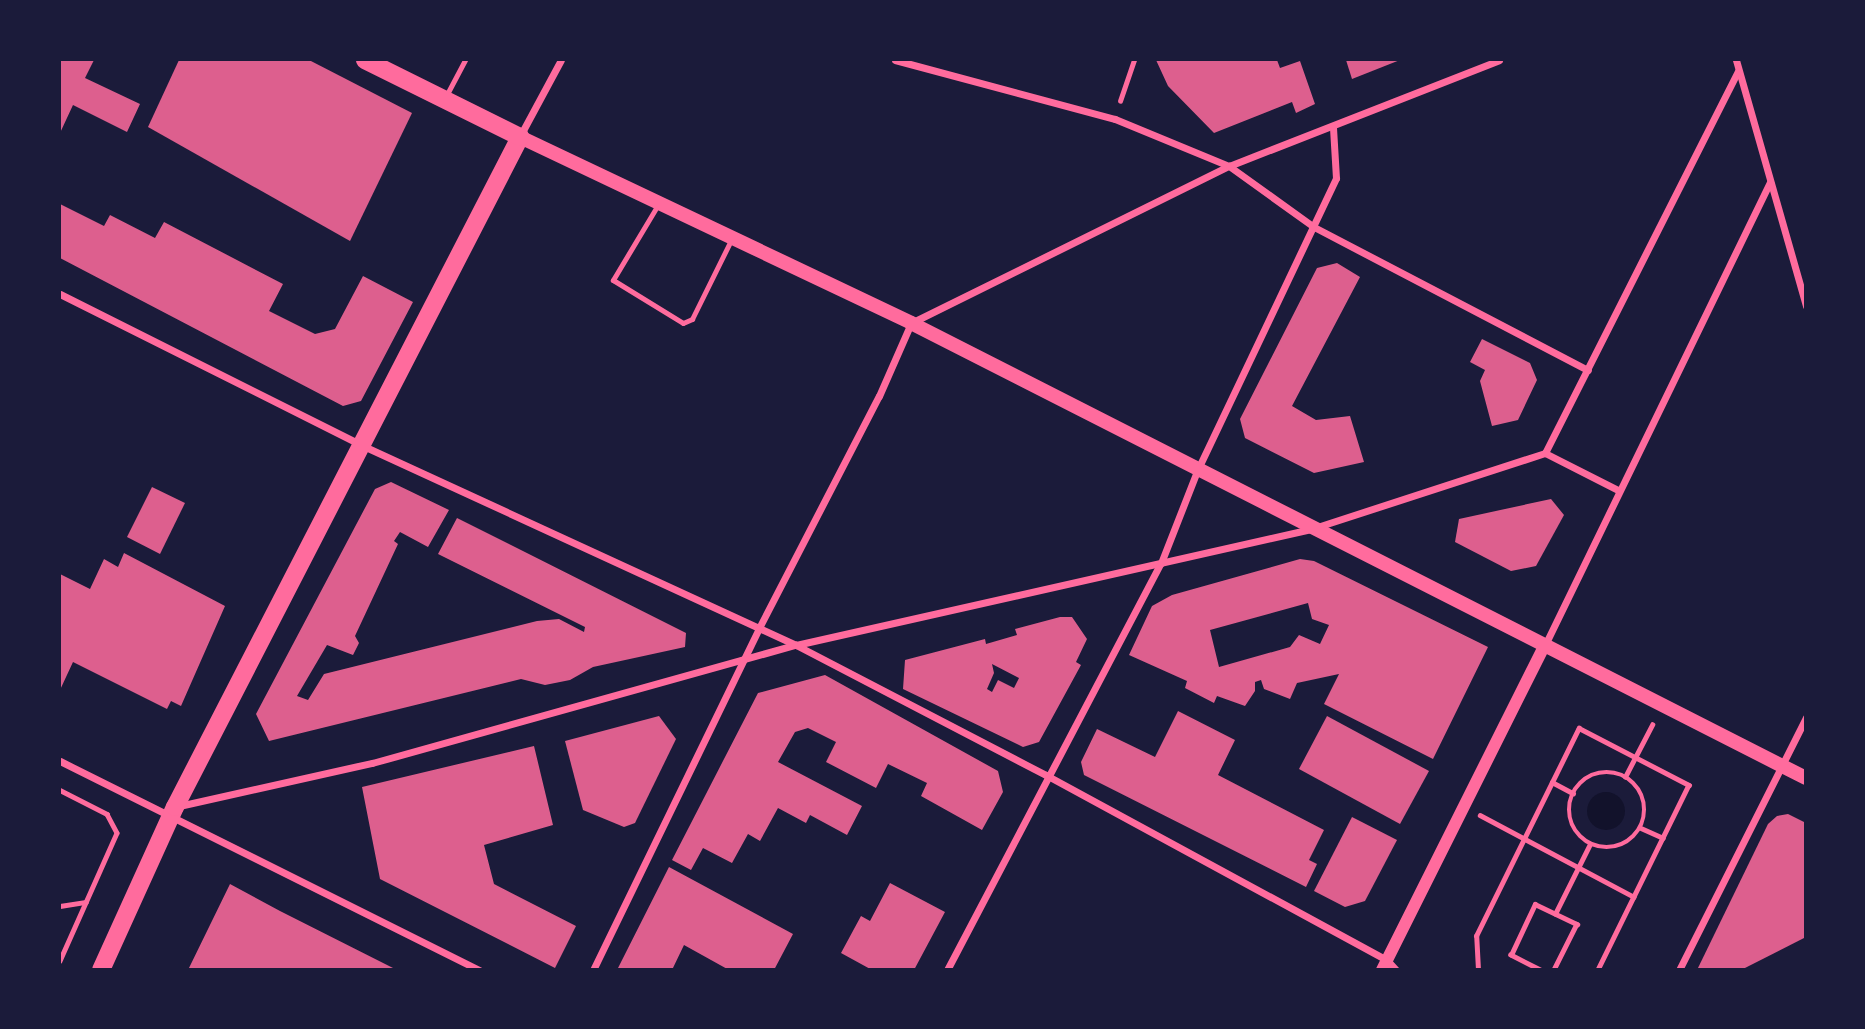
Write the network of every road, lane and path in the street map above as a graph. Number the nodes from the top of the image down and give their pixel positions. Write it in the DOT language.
graph roads {
  1 [pos="365,60"];
  2 [pos="465,60"];
  3 [pos="561,60"];
  4 [pos="895,60"];
  5 [pos="1134,60"];
  6 [pos="1499,60"];
  7 [pos="1736,60"];
  8 [pos="1738,71"];
  9 [pos="445,99"];
  10 [pos="1115,118"];
  11 [pos="1333,128"];
  12 [pos="520,136"];
  13 [pos="1229,166"];
  14 [pos="1770,182"];
  15 [pos="659,203"];
  16 [pos="1314,227"];
  17 [pos="731,240"];
  18 [pos="1803,293"];
  19 [pos="60,294"];
  20 [pos="1805,306"];
  21 [pos="911,323"];
  22 [pos="1588,370"];
  23 [pos="359,444"];
  24 [pos="1545,453"];
  25 [pos="1198,471"];
  26 [pos="1618,490"];
  27 [pos="1311,529"];
  28 [pos="1161,563"];
  29 [pos="759,628"];
  30 [pos="796,645"];
  31 [pos="1544,647"];
  32 [pos="743,661"];
  33 [pos="1661,706"];
  34 [pos="1805,717"];
  35 [pos="1635,757"];
  36 [pos="60,761"];
  37 [pos="1783,766"];
  38 [pos="1046,775"];
  39 [pos="1625,777"];
  40 [pos="1805,778"];
  41 [pos="1552,782"];
  42 [pos="60,790"];
  43 [pos="1573,793"];
  44 [pos="1464,807"];
  45 [pos="172,813"];
  46 [pos="1641,828"];
  47 [pos="1523,838"];
  48 [pos="1663,838"];
  49 [pos="1590,844"];
  50 [pos="1578,868"];
  51 [pos="1634,897"];
  52 [pos="87,901"];
  53 [pos="60,906"];
  54 [pos="1556,914"];
  55 [pos="60,961"];
  56 [pos="1389,966"];
  57 [pos="1530,967"];
  58 [pos="101,970"];
  59 [pos="480,970"];
  60 [pos="593,970"];
  61 [pos="947,970"];
  62 [pos="1478,970"];
  63 [pos="1540,970"];
  64 [pos="1554,970"];
  65 [pos="1598,970"];
  66 [pos="1679,970"];
  1 -- 9 [label="main road"];
  2 -- 9 [label="lane"];
  3 -- 12 [label="street"];
  4 -- 10 [label="street"];
  5 -- 10 [label="path"];
  6 -- 11 [label="street"];
  7 -- 8 [label="street"];
  8 -- 14 [label="street"];
  8 -- 22 [label="street"];
  9 -- 12 [label="main road"];
  10 -- 13 [label="street"];
  11 -- 13 [label="street"];
  11 -- 16 [label="street"];
  12 -- 15 [label="main road"];
  12 -- 23 [label="main road"];
  13 -- 16 [label="street"];
  13 -- 21 [label="street"];
  14 -- 18 [label="street"];
  14 -- 26 [label="street"];
  15 -- 17 [label="main road"];
  15 -- 17 [label="lane"];
  16 -- 22 [label="street"];
  16 -- 25 [label="street"];
  17 -- 21 [label="main road"];
  18 -- 20 [label="street"];
  19 -- 23 [label="street"];
  21 -- 25 [label="main road"];
  21 -- 29 [label="street"];
  22 -- 24 [label="street"];
  23 -- 29 [label="street"];
  23 -- 45 [label="main road"];
  24 -- 26 [label="street"];
  24 -- 27 [label="street"];
  25 -- 27 [label="main road"];
  25 -- 28 [label="street"];
  26 -- 31 [label="street"];
  27 -- 28 [label="street"];
  27 -- 31 [label="main road"];
  28 -- 30 [label="street"];
  28 -- 38 [label="street"];
  29 -- 30 [label="street"];
  29 -- 32 [label="street"];
  30 -- 32 [label="street"];
  30 -- 38 [label="street"];
  31 -- 33 [label="main road"];
  31 -- 44 [label="street"];
  32 -- 45 [label="street"];
  32 -- 60 [label="street"];
  33 -- 35 [label="path"];
  33 -- 37 [label="main road"];
  34 -- 37 [label="street"];
  35 -- 39 [label="path"];
  35 -- 41 [label="path"];
  35 -- 48 [label="path"];
  36 -- 45 [label="street"];
  37 -- 40 [label="main road"];
  37 -- 66 [label="street"];
  38 -- 56 [label="street"];
  38 -- 61 [label="street"];
  39 -- 43 [label="path"];
  39 -- 46 [label="path"];
  41 -- 43 [label="path"];
  41 -- 47 [label="path"];
  42 -- 52 [label="path"];
  43 -- 49 [label="path"];
  44 -- 47 [label="path"];
  44 -- 56 [label="street"];
  45 -- 58 [label="main road"];
  45 -- 59 [label="street"];
  46 -- 48 [label="path"];
  46 -- 49 [label="path"];
  47 -- 50 [label="path"];
  47 -- 62 [label="path"];
  48 -- 51 [label="path"];
  49 -- 50 [label="path"];
  50 -- 51 [label="path"];
  50 -- 54 [label="path"];
  51 -- 65 [label="path"];
  52 -- 53 [label="path"];
  52 -- 55 [label="path"];
  54 -- 57 [label="path"];
  54 -- 64 [label="path"];
  57 -- 63 [label="path"];
}
